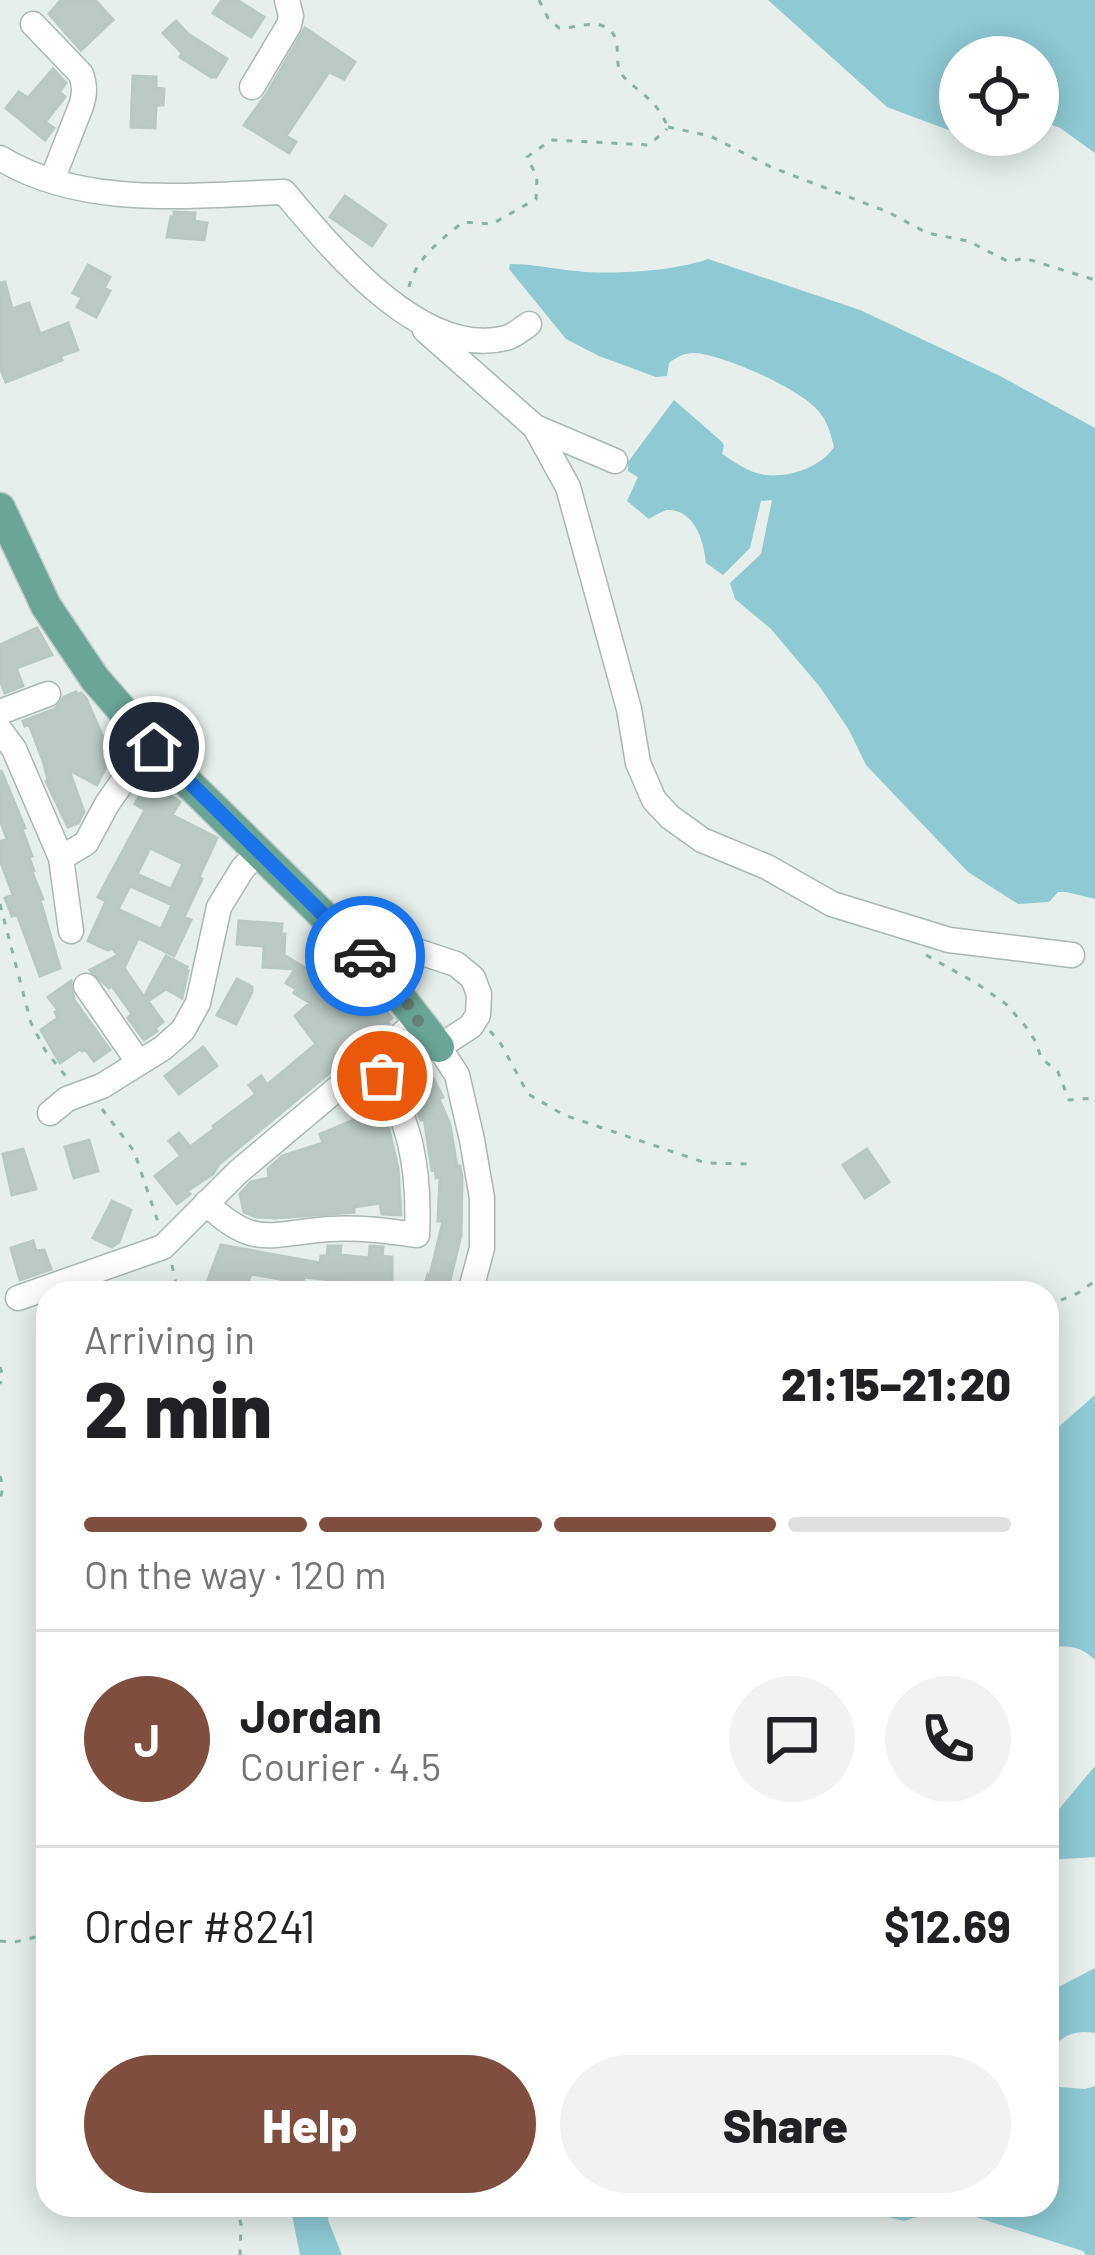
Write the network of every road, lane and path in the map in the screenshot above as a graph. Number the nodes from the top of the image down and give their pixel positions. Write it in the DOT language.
graph roads {
  1 [pos="287,0"];
  2 [pos="538,0"];
  3 [pos="33,24"];
  4 [pos="252,87"];
  5 [pos="668,128"];
  6 [pos="0,158"];
  7 [pos="52,180"];
  8 [pos="1095,280"];
  9 [pos="411,318"];
  10 [pos="529,324"];
  11 [pos="535,427"];
  12 [pos="615,460"];
  13 [pos="0,508"];
  14 [pos="48,694"];
  15 [pos="0,712"];
  16 [pos="0,730"];
  17 [pos="154,747"];
  18 [pos="259,852"];
  19 [pos="61,858"];
  20 [pos="0,904"];
  21 [pos="70,931"];
  22 [pos="351,943"];
  23 [pos="1072,955"];
  24 [pos="86,986"];
  25 [pos="478,1016"];
  26 [pos="420,1019"];
  27 [pos="1036,1042"];
  28 [pos="439,1047"];
  29 [pos="372,1061"];
  30 [pos="139,1063"];
  31 [pos="83,1093"];
  32 [pos="1095,1099"];
  33 [pos="50,1113"];
  34 [pos="751,1164"];
  35 [pos="206,1203"];
  36 [pos="163,1247"];
  37 [pos="94,1281"];
  38 [pos="175,1281"];
  39 [pos="473,1281"];
  40 [pos="1095,1281"];
  41 [pos="36,1294"];
  42 [pos="17,1298"];
  43 [pos="1059,1301"];
  44 [pos="0,1366"];
  45 [pos="0,1384"];
  46 [pos="0,1476"];
  47 [pos="0,1500"];
  48 [pos="36,1937"];
  49 [pos="0,1941"];
  50 [pos="240,2217"];
  51 [pos="240,2255"];
  1 -- 4 [label="street"];
  2 -- 5 [label="path"];
  3 -- 7 [label="street"];
  5 -- 8 [label="path"];
  5 -- 9 [label="path"];
  6 -- 7 [label="street"];
  7 -- 9 [label="street"];
  9 -- 10 [label="street"];
  9 -- 11 [label="street"];
  11 -- 12 [label="street"];
  11 -- 23 [label="street"];
  13 -- 17 [label="main road"];
  14 -- 15 [label="street"];
  16 -- 19 [label="street"];
  17 -- 18 [label="main road"];
  17 -- 19 [label="street"];
  18 -- 22 [label="main road"];
  18 -- 30 [label="street"];
  19 -- 21 [label="street"];
  20 -- 31 [label="path"];
  22 -- 25 [label="street"];
  22 -- 26 [label="main road"];
  24 -- 30 [label="street"];
  25 -- 28 [label="street"];
  25 -- 34 [label="path"];
  26 -- 28 [label="main road"];
  26 -- 29 [label="street"];
  27 -- 32 [label="path"];
  28 -- 39 [label="street"];
  29 -- 35 [label="street"];
  29 -- 35 [label="street"];
  30 -- 31 [label="street"];
  31 -- 33 [label="street"];
  31 -- 36 [label="path"];
  35 -- 36 [label="street"];
  36 -- 37 [label="street"];
  36 -- 38 [label="path"];
  40 -- 43 [label="path"];
  41 -- 42 [label="street"];
  44 -- 45 [label="path"];
  46 -- 47 [label="path"];
  48 -- 49 [label="path"];
  50 -- 51 [label="path"];
}
